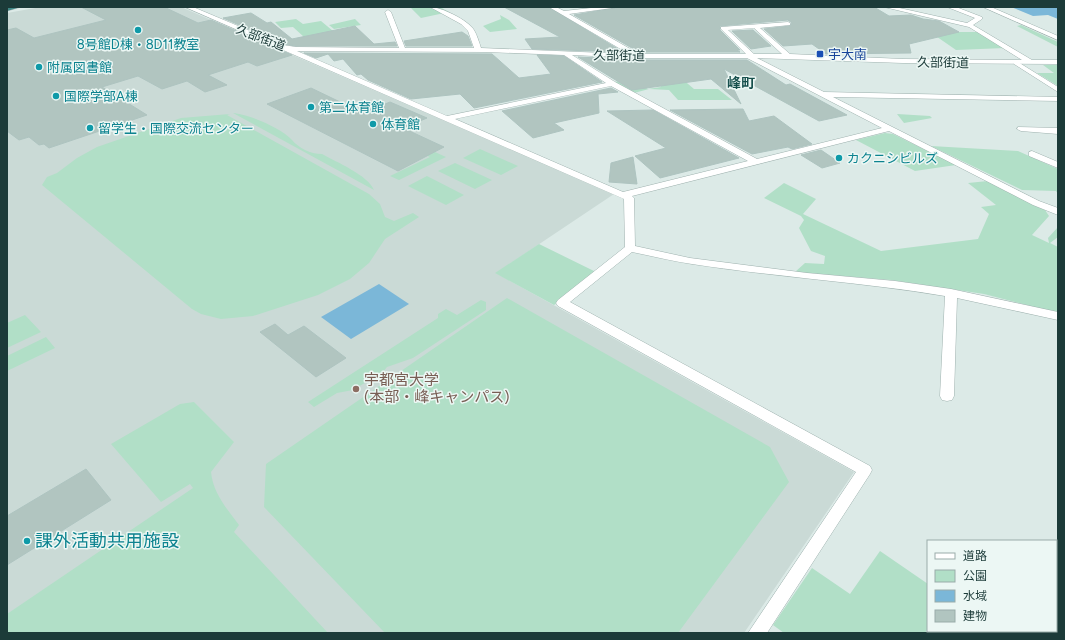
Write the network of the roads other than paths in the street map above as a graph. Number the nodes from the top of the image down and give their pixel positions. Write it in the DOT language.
graph roads {
  1 [pos="18,7"];
  2 [pos="188,7"];
  3 [pos="433,7"];
  4 [pos="552,7"];
  5 [pos="616,7"];
  6 [pos="887,7"];
  7 [pos="950,7"];
  8 [pos="986,7"];
  9 [pos="1001,7"];
  10 [pos="7,9"];
  11 [pos="388,12"];
  12 [pos="564,13"];
  13 [pos="788,24"];
  14 [pos="968,25"];
  15 [pos="756,26"];
  16 [pos="1058,31"];
  17 [pos="1058,38"];
  18 [pos="282,47"];
  19 [pos="403,50"];
  20 [pos="478,50"];
  21 [pos="566,54"];
  22 [pos="638,56"];
  23 [pos="749,56"];
  24 [pos="788,56"];
  25 [pos="1016,62"];
  26 [pos="1031,62"];
  27 [pos="1058,62"];
  28 [pos="612,84"];
  29 [pos="1058,90"];
  30 [pos="820,94"];
  31 [pos="1058,99"];
  32 [pos="445,119"];
  33 [pos="888,129"];
  34 [pos="1021,129"];
  35 [pos="1058,131"];
  36 [pos="1032,154"];
  37 [pos="754,161"];
  38 [pos="1058,165"];
  39 [pos="623,195"];
  40 [pos="1058,212"];
  41 [pos="630,248"];
  42 [pos="952,293"];
  43 [pos="1058,316"];
  44 [pos="947,396"];
  45 [pos="757,633"];
  1 -- 10 [label="highway"];
  2 -- 18 [label="street, 久部街道"];
  3 -- 20 [label="street"];
  4 -- 12 [label="street"];
  5 -- 12 [label="street"];
  6 -- 14 [label="street"];
  7 -- 14 [label="street"];
  8 -- 17 [label="street"];
  9 -- 16 [label="street"];
  11 -- 19 [label="street"];
  12 -- 22 [label="street"];
  13 -- 15 [label="street"];
  14 -- 26 [label="street"];
  15 -- 23 [label="street"];
  15 -- 24 [label="street"];
  18 -- 19 [label="street, 久部街道"];
  18 -- 32 [label="street"];
  19 -- 20 [label="street, 久部街道"];
  20 -- 21 [label="street, 久部街道"];
  21 -- 22 [label="street, 久部街道"];
  21 -- 28 [label="street"];
  22 -- 23 [label="street, 久部街道"];
  23 -- 24 [label="street, 久部街道"];
  23 -- 30 [label="street"];
  24 -- 25 [label="street, 久部街道"];
  25 -- 26 [label="street, 久部街道"];
  25 -- 29 [label="street"];
  26 -- 27 [label="street, 久部街道"];
  28 -- 32 [label="street"];
  28 -- 37 [label="street"];
  30 -- 31 [label="street"];
  30 -- 33 [label="street"];
  32 -- 39 [label="street"];
  33 -- 37 [label="street"];
  33 -- 40 [label="street"];
  34 -- 35 [label="street"];
  36 -- 38 [label="street"];
  37 -- 39 [label="street"];
  39 -- 41 [label="street"];
  41 -- 42 [label="street"];
  41 -- 45 [label="street"];
  42 -- 43 [label="street"];
  42 -- 44 [label="street"];
}
